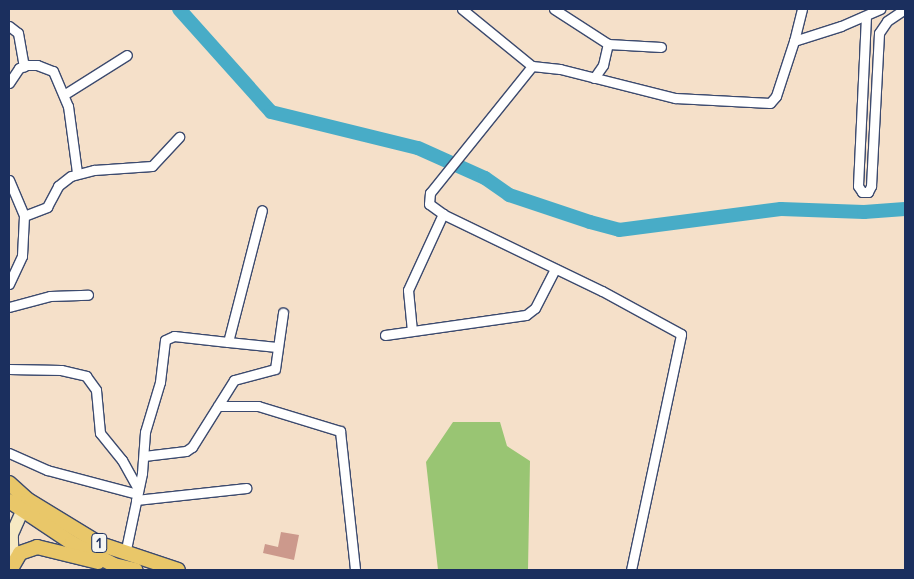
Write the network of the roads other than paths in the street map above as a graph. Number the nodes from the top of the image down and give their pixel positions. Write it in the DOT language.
graph roads {
  1 [pos="462,9"];
  2 [pos="554,9"];
  3 [pos="802,9"];
  4 [pos="880,9"];
  5 [pos="905,9"];
  6 [pos="894,12"];
  7 [pos="866,16"];
  8 [pos="9,26"];
  9 [pos="794,41"];
  10 [pos="608,44"];
  11 [pos="661,47"];
  12 [pos="127,55"];
  13 [pos="24,66"];
  14 [pos="532,66"];
  15 [pos="594,78"];
  16 [pos="9,83"];
  17 [pos="65,94"];
  18 [pos="179,137"];
  19 [pos="77,173"];
  20 [pos="9,180"];
  21 [pos="262,210"];
  22 [pos="443,214"];
  23 [pos="24,216"];
  24 [pos="555,269"];
  25 [pos="13,272"];
  26 [pos="9,284"];
  27 [pos="88,295"];
  28 [pos="9,307"];
  29 [pos="283,313"];
  30 [pos="412,331"];
  31 [pos="385,336"];
  32 [pos="228,342"];
  33 [pos="277,347"];
  34 [pos="9,369"];
  35 [pos="218,406"];
  36 [pos="9,453"];
  37 [pos="144,456"];
  38 [pos="9,483"];
  39 [pos="246,488"];
  40 [pos="137,494"];
  41 [pos="9,501"];
  42 [pos="24,506"];
  43 [pos="125,554"];
  44 [pos="114,565"];
  45 [pos="11,566"];
  46 [pos="135,570"];
  47 [pos="178,570"];
  48 [pos="355,570"];
  49 [pos="631,570"];
  1 -- 14 [label="street"];
  2 -- 10 [label="street"];
  3 -- 9 [label="street"];
  4 -- 7 [label="street"];
  5 -- 6 [label="street"];
  6 -- 7 [label="street"];
  7 -- 9 [label="street"];
  8 -- 13 [label="street"];
  9 -- 15 [label="street"];
  10 -- 11 [label="street"];
  10 -- 15 [label="street"];
  12 -- 17 [label="street"];
  13 -- 16 [label="street"];
  13 -- 17 [label="street"];
  14 -- 15 [label="street"];
  14 -- 22 [label="street"];
  17 -- 19 [label="street"];
  18 -- 19 [label="street"];
  19 -- 23 [label="street"];
  20 -- 23 [label="street"];
  21 -- 32 [label="street"];
  22 -- 24 [label="street"];
  22 -- 30 [label="street"];
  23 -- 25 [label="street"];
  24 -- 30 [label="street"];
  24 -- 49 [label="street"];
  25 -- 26 [label="street"];
  27 -- 28 [label="street"];
  29 -- 33 [label="street"];
  30 -- 31 [label="street"];
  32 -- 33 [label="street"];
  32 -- 37 [label="street"];
  33 -- 35 [label="street"];
  34 -- 40 [label="street"];
  35 -- 37 [label="street"];
  35 -- 48 [label="street"];
  36 -- 40 [label="street"];
  37 -- 40 [label="street"];
  38 -- 42 [label="main road, 1"];
  39 -- 40 [label="street"];
  40 -- 43 [label="street"];
  41 -- 42 [label="main road, 1"];
  42 -- 43 [label="main road, 1"];
  42 -- 44 [label="main road, 1"];
  42 -- 45 [label="main road"];
  43 -- 47 [label="main road, 1"];
  44 -- 45 [label="main road"];
  44 -- 46 [label="main road, 1"];
}
